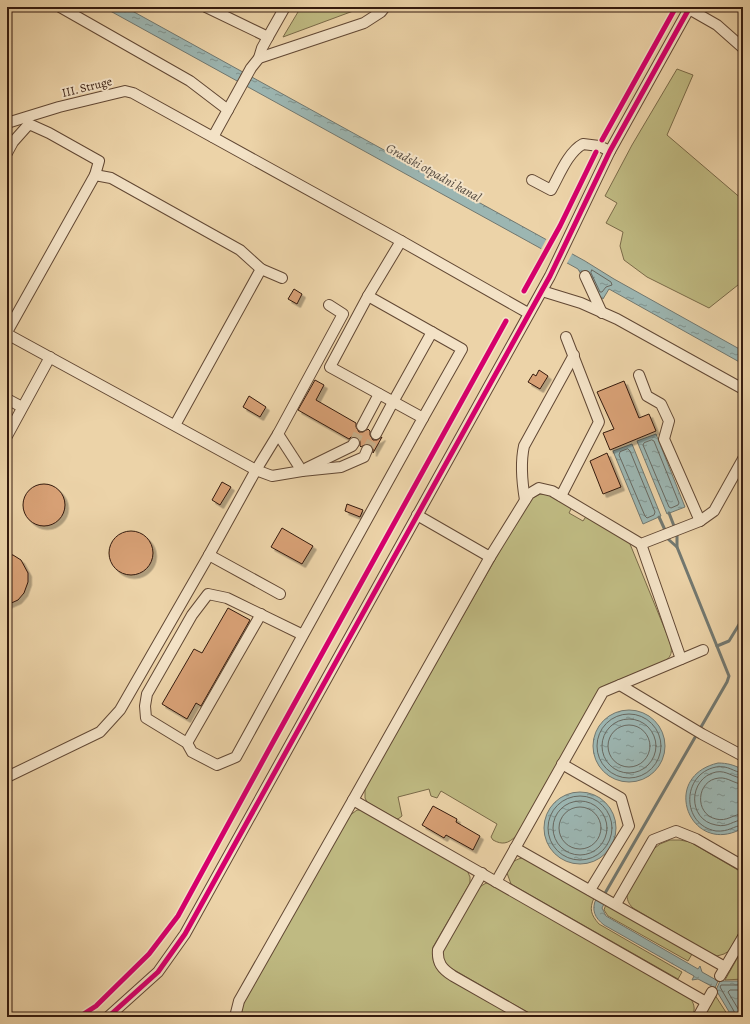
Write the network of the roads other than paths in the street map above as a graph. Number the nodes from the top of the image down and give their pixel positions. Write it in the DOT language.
graph roads {
  1 [pos="60,7"];
  2 [pos="206,7"];
  3 [pos="285,7"];
  4 [pos="385,7"];
  5 [pos="689,8"];
  6 [pos="268,37"];
  7 [pos="743,48"];
  8 [pos="259,58"];
  9 [pos="228,110"];
  10 [pos="7,123"];
  11 [pos="213,137"];
  12 [pos="610,151"];
  13 [pos="7,153"];
  14 [pos="95,175"];
  15 [pos="532,180"];
  16 [pos="401,241"];
  17 [pos="261,269"];
  18 [pos="585,276"];
  19 [pos="282,278"];
  20 [pos="542,291"];
  21 [pos="368,296"];
  22 [pos="329,305"];
  23 [pos="528,313"];
  24 [pos="602,313"];
  25 [pos="432,332"];
  26 [pos="7,333"];
  27 [pos="566,337"];
  28 [pos="574,355"];
  29 [pos="50,357"];
  30 [pos="639,375"];
  31 [pos="743,389"];
  32 [pos="379,394"];
  33 [pos="7,399"];
  34 [pos="392,402"];
  35 [pos="22,407"];
  36 [pos="422,418"];
  37 [pos="175,425"];
  38 [pos="362,426"];
  39 [pos="278,434"];
  40 [pos="376,434"];
  41 [pos="7,436"];
  42 [pos="354,442"];
  43 [pos="367,450"];
  44 [pos="743,459"];
  45 [pos="256,470"];
  46 [pos="302,471"];
  47 [pos="561,496"];
  48 [pos="525,500"];
  49 [pos="417,515"];
  50 [pos="700,521"];
  51 [pos="641,544"];
  52 [pos="209,555"];
  53 [pos="490,558"];
  54 [pos="280,594"];
  55 [pos="261,614"];
  56 [pos="303,635"];
  57 [pos="703,650"];
  58 [pos="681,659"];
  59 [pos="620,686"];
  60 [pos="187,743"];
  61 [pos="743,756"];
  62 [pos="562,764"];
  63 [pos="7,777"];
  64 [pos="353,800"];
  65 [pos="515,848"];
  66 [pos="743,866"];
  67 [pos="482,873"];
  68 [pos="496,882"];
  69 [pos="598,895"];
  70 [pos="616,904"];
  71 [pos="743,937"];
  72 [pos="725,967"];
  73 [pos="720,976"];
  74 [pos="712,992"];
  75 [pos="706,1002"];
  76 [pos="108,1017"];
  77 [pos="235,1017"];
  78 [pos="525,1017"];
  79 [pos="698,1017"];
  1 -- 9 [label="street"];
  2 -- 6 [label="street"];
  3 -- 6 [label="street"];
  4 -- 8 [label="street"];
  5 -- 7 [label="street"];
  5 -- 12 [label="street"];
  6 -- 8 [label="street"];
  8 -- 9 [label="street"];
  9 -- 11 [label="street"];
  10 -- 11 [label="street, III. Struge"];
  11 -- 16 [label="street, III. Struge"];
  12 -- 15 [label="street"];
  12 -- 20 [label="street"];
  13 -- 14 [label="street"];
  14 -- 17 [label="street"];
  14 -- 26 [label="street"];
  16 -- 21 [label="street"];
  16 -- 23 [label="street, III. Struge"];
  17 -- 19 [label="street"];
  17 -- 37 [label="street"];
  18 -- 24 [label="street"];
  20 -- 23 [label="street"];
  20 -- 24 [label="street"];
  21 -- 25 [label="street"];
  21 -- 32 [label="street"];
  22 -- 39 [label="street"];
  23 -- 49 [label="street"];
  24 -- 31 [label="street"];
  25 -- 34 [label="street"];
  25 -- 36 [label="street"];
  26 -- 29 [label="street"];
  27 -- 28 [label="street"];
  28 -- 47 [label="street"];
  28 -- 48 [label="street"];
  29 -- 35 [label="street"];
  29 -- 37 [label="street"];
  30 -- 50 [label="street"];
  32 -- 34 [label="street"];
  32 -- 38 [label="street"];
  33 -- 35 [label="street"];
  34 -- 36 [label="street"];
  34 -- 40 [label="street"];
  35 -- 41 [label="street"];
  36 -- 56 [label="street"];
  37 -- 45 [label="street"];
  39 -- 45 [label="street"];
  39 -- 46 [label="street"];
  42 -- 46 [label="street"];
  43 -- 46 [label="street"];
  44 -- 50 [label="street"];
  45 -- 46 [label="street"];
  45 -- 52 [label="street"];
  47 -- 48 [label="street"];
  47 -- 51 [label="street"];
  48 -- 53 [label="street"];
  49 -- 53 [label="street"];
  49 -- 76 [label="street"];
  50 -- 51 [label="street"];
  51 -- 58 [label="street"];
  52 -- 54 [label="street"];
  52 -- 63 [label="street"];
  53 -- 64 [label="street"];
  55 -- 56 [label="street"];
  55 -- 60 [label="street"];
  55 -- 60 [label="street"];
  56 -- 60 [label="street"];
  57 -- 58 [label="street"];
  58 -- 59 [label="street"];
  59 -- 61 [label="street"];
  59 -- 62 [label="street"];
  62 -- 65 [label="street"];
  62 -- 69 [label="street"];
  64 -- 67 [label="street"];
  64 -- 77 [label="street"];
  65 -- 68 [label="street"];
  65 -- 69 [label="street"];
  66 -- 70 [label="street"];
  67 -- 68 [label="street"];
  67 -- 78 [label="street"];
  68 -- 75 [label="street"];
  69 -- 70 [label="street"];
  70 -- 72 [label="street"];
  71 -- 72 [label="street"];
  72 -- 73 [label="street"];
  74 -- 75 [label="street"];
  75 -- 79 [label="street"];
}
